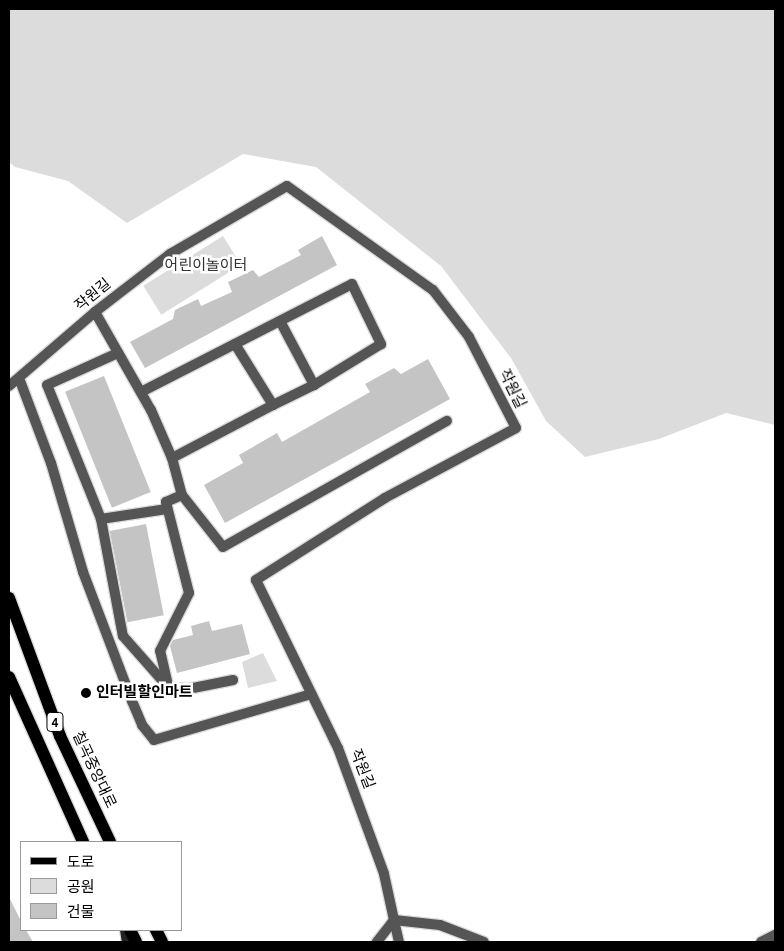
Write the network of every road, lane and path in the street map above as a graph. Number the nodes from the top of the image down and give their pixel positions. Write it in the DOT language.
graph roads {
  1 [pos="95,312"];
  2 [pos="280,321"];
  3 [pos="235,344"];
  4 [pos="118,353"];
  5 [pos="20,378"];
  6 [pos="314,385"];
  7 [pos="9,386"];
  8 [pos="140,392"];
  9 [pos="273,405"];
  10 [pos="447,421"];
  11 [pos="172,458"];
  12 [pos="182,495"];
  13 [pos="167,509"];
  14 [pos="101,519"];
  15 [pos="9,598"];
  16 [pos="9,677"];
  17 [pos="234,680"];
  18 [pos="168,687"];
  19 [pos="311,694"];
  20 [pos="83,841"];
  21 [pos="110,841"];
  22 [pos="394,920"];
  23 [pos="775,935"];
  24 [pos="377,942"];
  25 [pos="399,942"];
  26 [pos="484,942"];
  27 [pos="761,942"];
  1 -- 4 [label="street"];
  1 -- 5 [label="street, 작원길"];
  1 -- 19 [label="street, 작원길"];
  2 -- 3 [label="street"];
  2 -- 6 [label="street"];
  2 -- 6 [label="street"];
  3 -- 8 [label="street"];
  3 -- 9 [label="street"];
  4 -- 8 [label="street"];
  4 -- 14 [label="street"];
  5 -- 7 [label="street, 작원길"];
  5 -- 19 [label="street"];
  6 -- 9 [label="street"];
  8 -- 11 [label="street"];
  9 -- 11 [label="street"];
  10 -- 12 [label="street"];
  11 -- 12 [label="street"];
  12 -- 13 [label="street"];
  13 -- 14 [label="street"];
  13 -- 18 [label="street"];
  14 -- 18 [label="street"];
  15 -- 21 [label="main road, 칠곡중앙대로 / 4"];
  16 -- 20 [label="main road, 4"];
  17 -- 18 [label="street"];
  19 -- 22 [label="street, 작원길"];
  22 -- 24 [label="street"];
  22 -- 25 [label="street, 작원길"];
  22 -- 26 [label="street"];
  23 -- 27 [label="street"];
}
